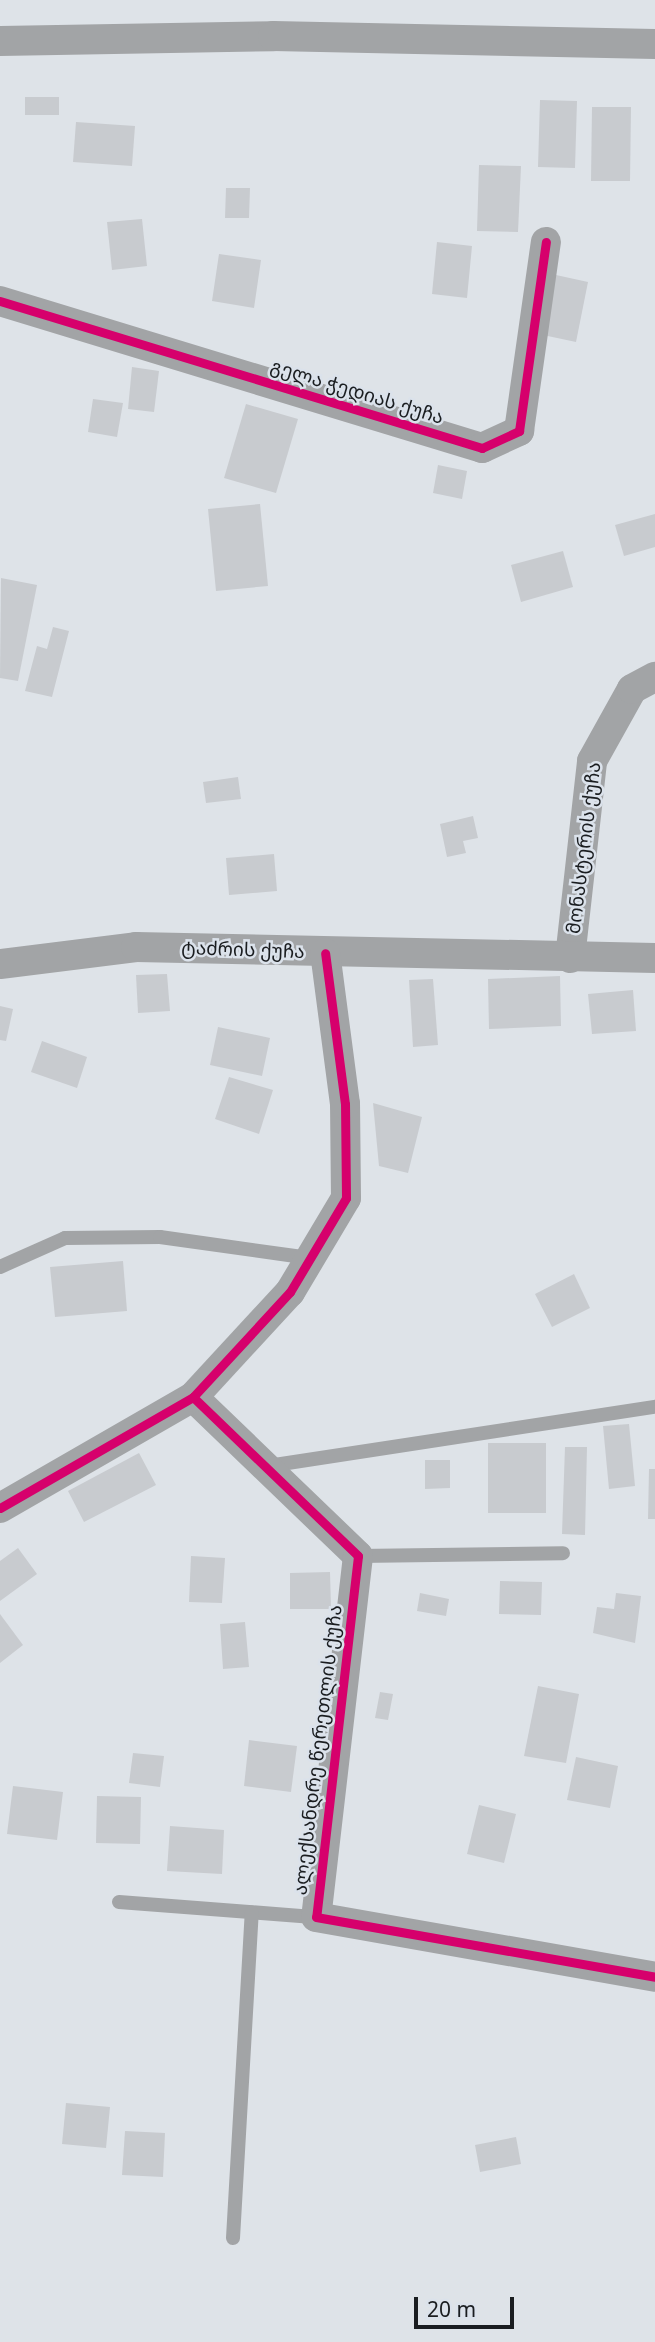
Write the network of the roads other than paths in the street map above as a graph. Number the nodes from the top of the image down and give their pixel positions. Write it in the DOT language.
graph roads {
  1 [pos="0,41"];
  2 [pos="655,44"];
  3 [pos="546,243"];
  4 [pos="0,301"];
  5 [pos="655,677"];
  6 [pos="325,953"];
  7 [pos="570,958"];
  8 [pos="655,958"];
  9 [pos="0,964"];
  10 [pos="310,1258"];
  11 [pos="0,1267"];
  12 [pos="193,1397"];
  13 [pos="655,1407"];
  14 [pos="268,1466"];
  15 [pos="0,1508"];
  16 [pos="563,1553"];
  17 [pos="358,1556"];
  18 [pos="119,1902"];
  19 [pos="252,1913"];
  20 [pos="316,1917"];
  21 [pos="655,1977"];
  22 [pos="233,2238"];
  1 -- 2 [label="street"];
  3 -- 4 [label="street, გელა ჭედიას ქუჩა"];
  5 -- 7 [label="street, მონასტერის ქუჩა"];
  6 -- 7 [label="street, ტაძრის ქუჩა"];
  6 -- 9 [label="street, ტაძრის ქუჩა"];
  6 -- 10 [label="street"];
  7 -- 8 [label="street, ტაძრის ქუჩა"];
  10 -- 11 [label="lane"];
  10 -- 12 [label="street"];
  12 -- 14 [label="street"];
  12 -- 15 [label="street"];
  13 -- 14 [label="lane"];
  14 -- 17 [label="street"];
  16 -- 17 [label="lane"];
  17 -- 20 [label="street, ალექსანდრე წერეთლის ქუჩა"];
  18 -- 19 [label="lane"];
  19 -- 20 [label="lane"];
  19 -- 22 [label="lane"];
  20 -- 21 [label="street, ალექსანდრე წერეთლის ქუჩა"];
}
